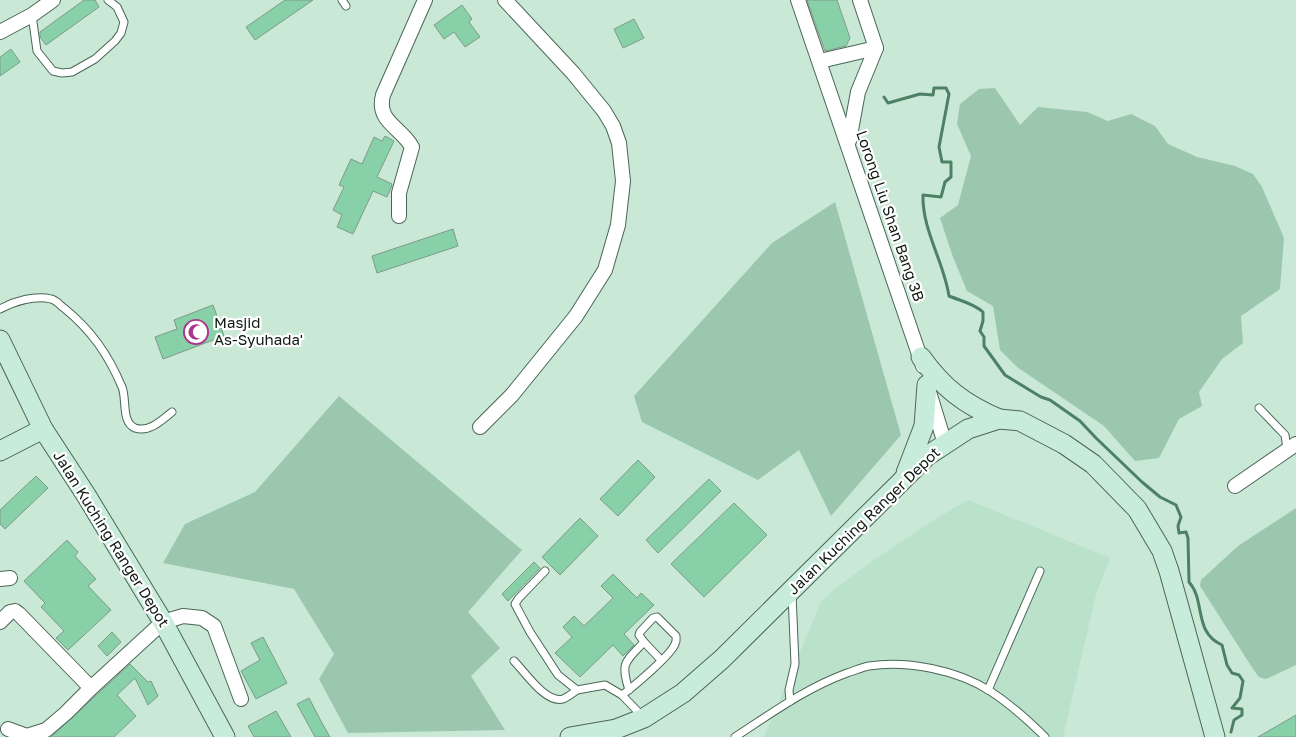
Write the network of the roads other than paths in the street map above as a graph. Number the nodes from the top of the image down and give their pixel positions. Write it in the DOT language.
graph roads {
  1 [pos="53,0"];
  2 [pos="108,0"];
  3 [pos="425,0"];
  4 [pos="505,0"];
  5 [pos="798,0"];
  6 [pos="860,0"];
  7 [pos="32,15"];
  8 [pos="0,32"];
  9 [pos="876,48"];
  10 [pos="820,61"];
  11 [pos="848,145"];
  12 [pos="399,216"];
  13 [pos="0,309"];
  14 [pos="0,340"];
  15 [pos="921,357"];
  16 [pos="927,385"];
  17 [pos="1259,408"];
  18 [pos="172,412"];
  19 [pos="999,419"];
  20 [pos="480,427"];
  21 [pos="43,429"];
  22 [pos="945,444"];
  23 [pos="1291,446"];
  24 [pos="0,451"];
  25 [pos="902,481"];
  26 [pos="1235,486"];
  27 [pos="545,571"];
  28 [pos="1040,571"];
  29 [pos="792,589"];
  30 [pos="0,622"];
  31 [pos="163,622"];
  32 [pos="644,642"];
  33 [pos="514,660"];
  34 [pos="661,660"];
  35 [pos="91,688"];
  36 [pos="577,690"];
  37 [pos="629,690"];
  38 [pos="988,690"];
  39 [pos="622,695"];
  40 [pos="241,699"];
  41 [pos="790,701"];
  42 [pos="644,718"];
  43 [pos="8,729"];
  44 [pos="224,737"];
  45 [pos="570,737"];
  46 [pos="735,737"];
  47 [pos="1045,737"];
  48 [pos="1215,737"];
  1 -- 7 [label="street"];
  2 -- 7 [label="lane"];
  3 -- 12 [label="street"];
  4 -- 20 [label="street"];
  5 -- 10 [label="street, Lorong Liu Shan Bang 3B"];
  6 -- 9 [label="street"];
  7 -- 8 [label="street"];
  9 -- 10 [label="street"];
  9 -- 11 [label="street"];
  10 -- 11 [label="street, Lorong Liu Shan Bang 3B"];
  11 -- 15 [label="street, Lorong Liu Shan Bang 3B"];
  13 -- 18 [label="lane"];
  14 -- 21 [label="street, Jalan Kuching Ranger Depot"];
  15 -- 16 [label="street, Lorong Liu Shan Bang 3B"];
  15 -- 19 [label="street"];
  16 -- 22 [label="street, Lorong Liu Shan Bang 3B"];
  16 -- 25 [label="street"];
  17 -- 23 [label="lane"];
  19 -- 22 [label="street, Jalan Kuching Ranger Depot"];
  19 -- 48 [label="street, Jalan Kuching Ranger Depot"];
  21 -- 24 [label="street"];
  21 -- 31 [label="street, Jalan Kuching Ranger Depot"];
  22 -- 25 [label="street, Jalan Kuching Ranger Depot"];
  23 -- 26 [label="street"];
  25 -- 29 [label="street, Jalan Kuching Ranger Depot"];
  27 -- 36 [label="lane"];
  28 -- 38 [label="lane"];
  29 -- 41 [label="lane"];
  29 -- 42 [label="street, Jalan Kuching Ranger Depot"];
  30 -- 35 [label="street"];
  31 -- 35 [label="street"];
  31 -- 40 [label="street"];
  31 -- 44 [label="street, Jalan Kuching Ranger Depot"];
  32 -- 34 [label="lane"];
  32 -- 34 [label="lane"];
  32 -- 37 [label="lane"];
  33 -- 36 [label="lane"];
  34 -- 37 [label="lane"];
  35 -- 43 [label="street"];
  36 -- 39 [label="lane"];
  37 -- 39 [label="lane"];
  38 -- 41 [label="lane"];
  38 -- 47 [label="lane"];
  39 -- 42 [label="lane"];
  41 -- 46 [label="lane"];
  42 -- 45 [label="street, Jalan Kuching Ranger Depot"];
}
